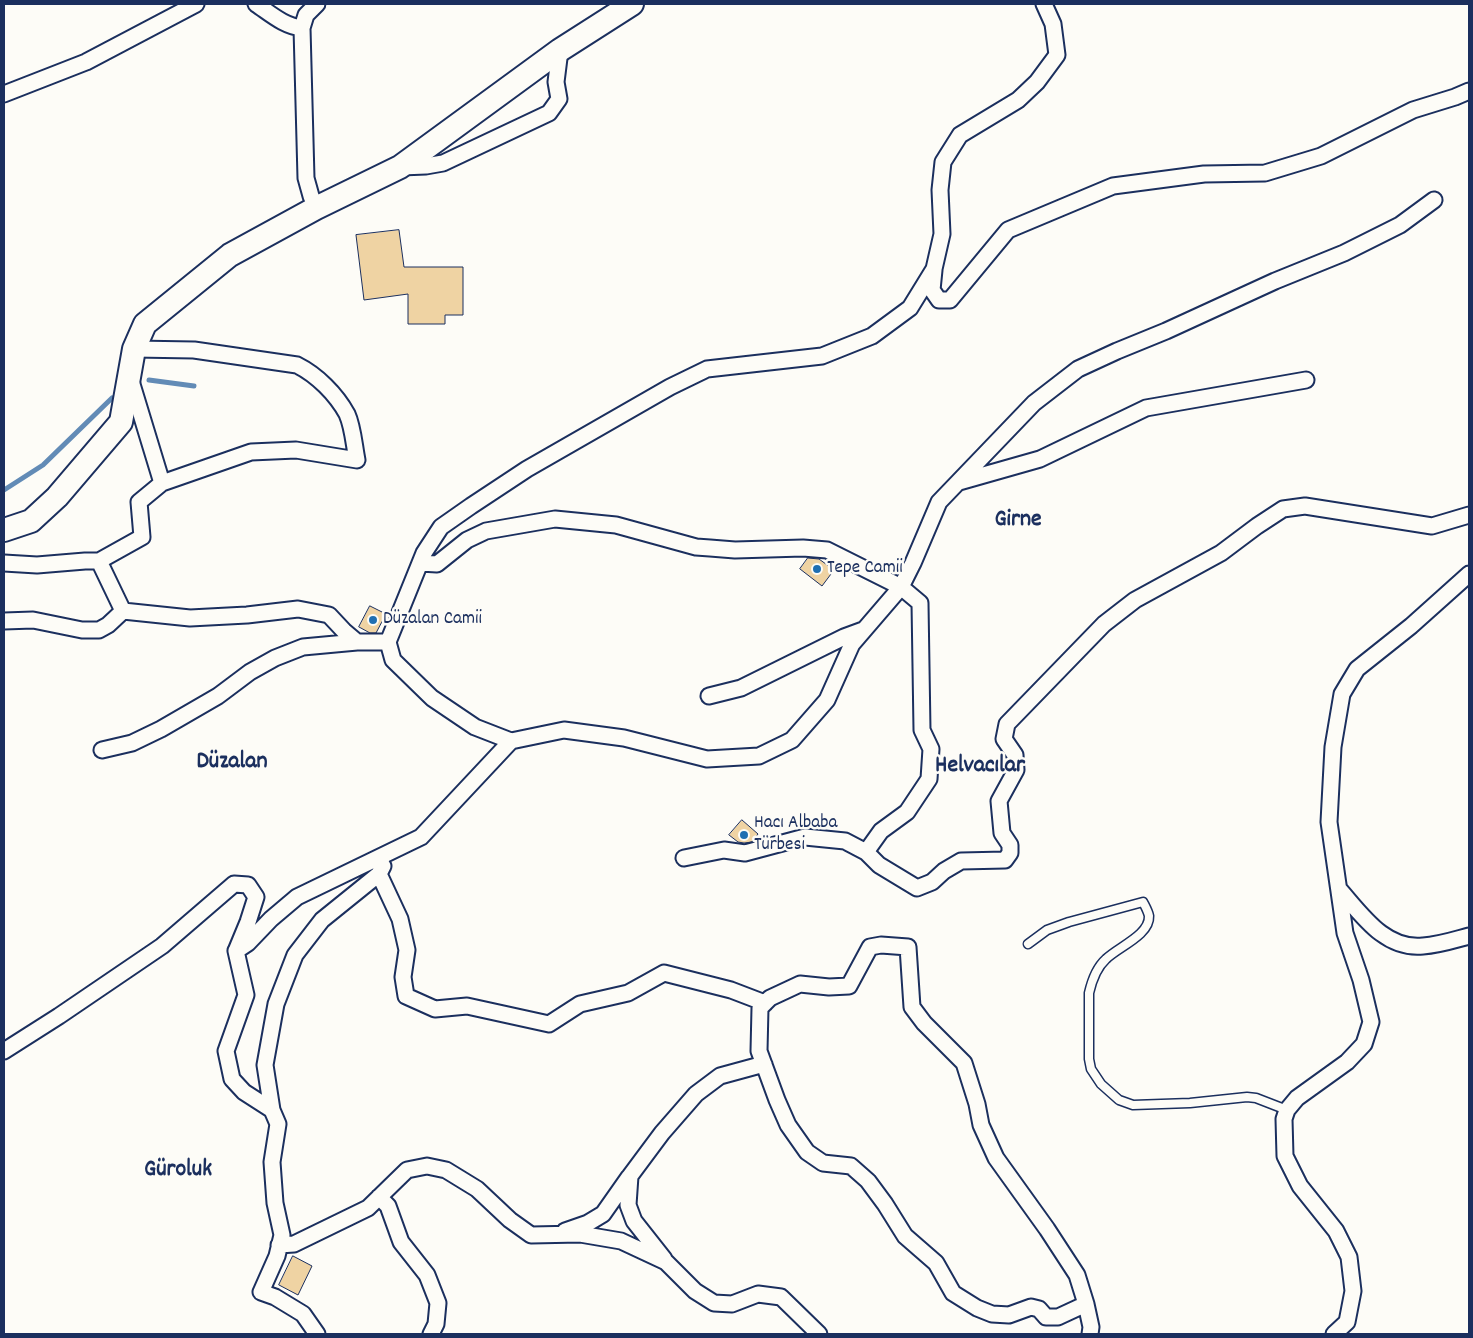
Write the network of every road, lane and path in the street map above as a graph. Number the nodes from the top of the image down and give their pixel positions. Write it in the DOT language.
graph roads {
  1 [pos="196,4"];
  2 [pos="256,4"];
  3 [pos="317,4"];
  4 [pos="632,4"];
  5 [pos="1044,4"];
  6 [pos="302,28"];
  7 [pos="560,50"];
  8 [pos="1469,91"];
  9 [pos="4,94"];
  10 [pos="400,167"];
  11 [pos="1434,200"];
  12 [pos="316,208"];
  13 [pos="934,269"];
  14 [pos="134,349"];
  15 [pos="130,377"];
  16 [pos="1306,380"];
  17 [pos="957,482"];
  18 [pos="162,483"];
  19 [pos="1469,515"];
  20 [pos="4,530"];
  21 [pos="99,561"];
  22 [pos="4,563"];
  23 [pos="420,563"];
  24 [pos="1469,574"];
  25 [pos="901,587"];
  26 [pos="123,611"];
  27 [pos="4,621"];
  28 [pos="863,630"];
  29 [pos="357,642"];
  30 [pos="388,642"];
  31 [pos="708,696"];
  32 [pos="511,741"];
  33 [pos="102,750"];
  34 [pos="866,852"];
  35 [pos="389,853"];
  36 [pos="684,858"];
  37 [pos="379,874"];
  38 [pos="1339,889"];
  39 [pos="1469,936"];
  40 [pos="1028,944"];
  41 [pos="236,951"];
  42 [pos="766,1003"];
  43 [pos="4,1051"];
  44 [pos="764,1064"];
  45 [pos="272,1110"];
  46 [pos="1287,1110"];
  47 [pos="630,1176"];
  48 [pos="379,1197"];
  49 [pos="556,1235"];
  50 [pos="279,1245"];
  51 [pos="666,1262"];
  52 [pos="1086,1304"];
  53 [pos="317,1334"];
  54 [pos="430,1334"];
  55 [pos="819,1334"];
  56 [pos="1090,1334"];
  57 [pos="1334,1334"];
  1 -- 9 [label="street"];
  2 -- 6 [label="street"];
  3 -- 6 [label="street"];
  4 -- 7 [label="street"];
  5 -- 13 [label="street"];
  6 -- 12 [label="street"];
  7 -- 10 [label="street"];
  7 -- 10 [label="street"];
  8 -- 13 [label="street"];
  10 -- 12 [label="street"];
  11 -- 17 [label="street"];
  12 -- 14 [label="street"];
  13 -- 23 [label="street"];
  14 -- 15 [label="street"];
  14 -- 18 [label="street"];
  15 -- 18 [label="street"];
  15 -- 20 [label="street"];
  16 -- 17 [label="street"];
  17 -- 25 [label="street"];
  18 -- 21 [label="street"];
  19 -- 34 [label="street"];
  21 -- 22 [label="street"];
  21 -- 26 [label="street"];
  23 -- 25 [label="street"];
  23 -- 30 [label="street"];
  24 -- 38 [label="street"];
  25 -- 28 [label="street"];
  25 -- 34 [label="street"];
  26 -- 27 [label="street"];
  26 -- 29 [label="street"];
  28 -- 31 [label="street"];
  28 -- 32 [label="street"];
  29 -- 30 [label="street"];
  29 -- 33 [label="street"];
  30 -- 32 [label="street"];
  32 -- 35 [label="street"];
  34 -- 36 [label="street"];
  35 -- 37 [label="street"];
  35 -- 41 [label="street"];
  37 -- 42 [label="street"];
  37 -- 45 [label="street"];
  38 -- 39 [label="street"];
  38 -- 46 [label="street"];
  40 -- 46 [label="lane"];
  41 -- 43 [label="street"];
  41 -- 45 [label="street"];
  42 -- 44 [label="street"];
  42 -- 52 [label="street"];
  44 -- 47 [label="street"];
  44 -- 52 [label="street"];
  45 -- 50 [label="street"];
  46 -- 57 [label="street"];
  47 -- 49 [label="street"];
  47 -- 51 [label="street"];
  48 -- 49 [label="street"];
  48 -- 50 [label="street"];
  48 -- 54 [label="street"];
  49 -- 51 [label="street"];
  50 -- 53 [label="street"];
  51 -- 55 [label="street"];
  52 -- 56 [label="street"];
}
